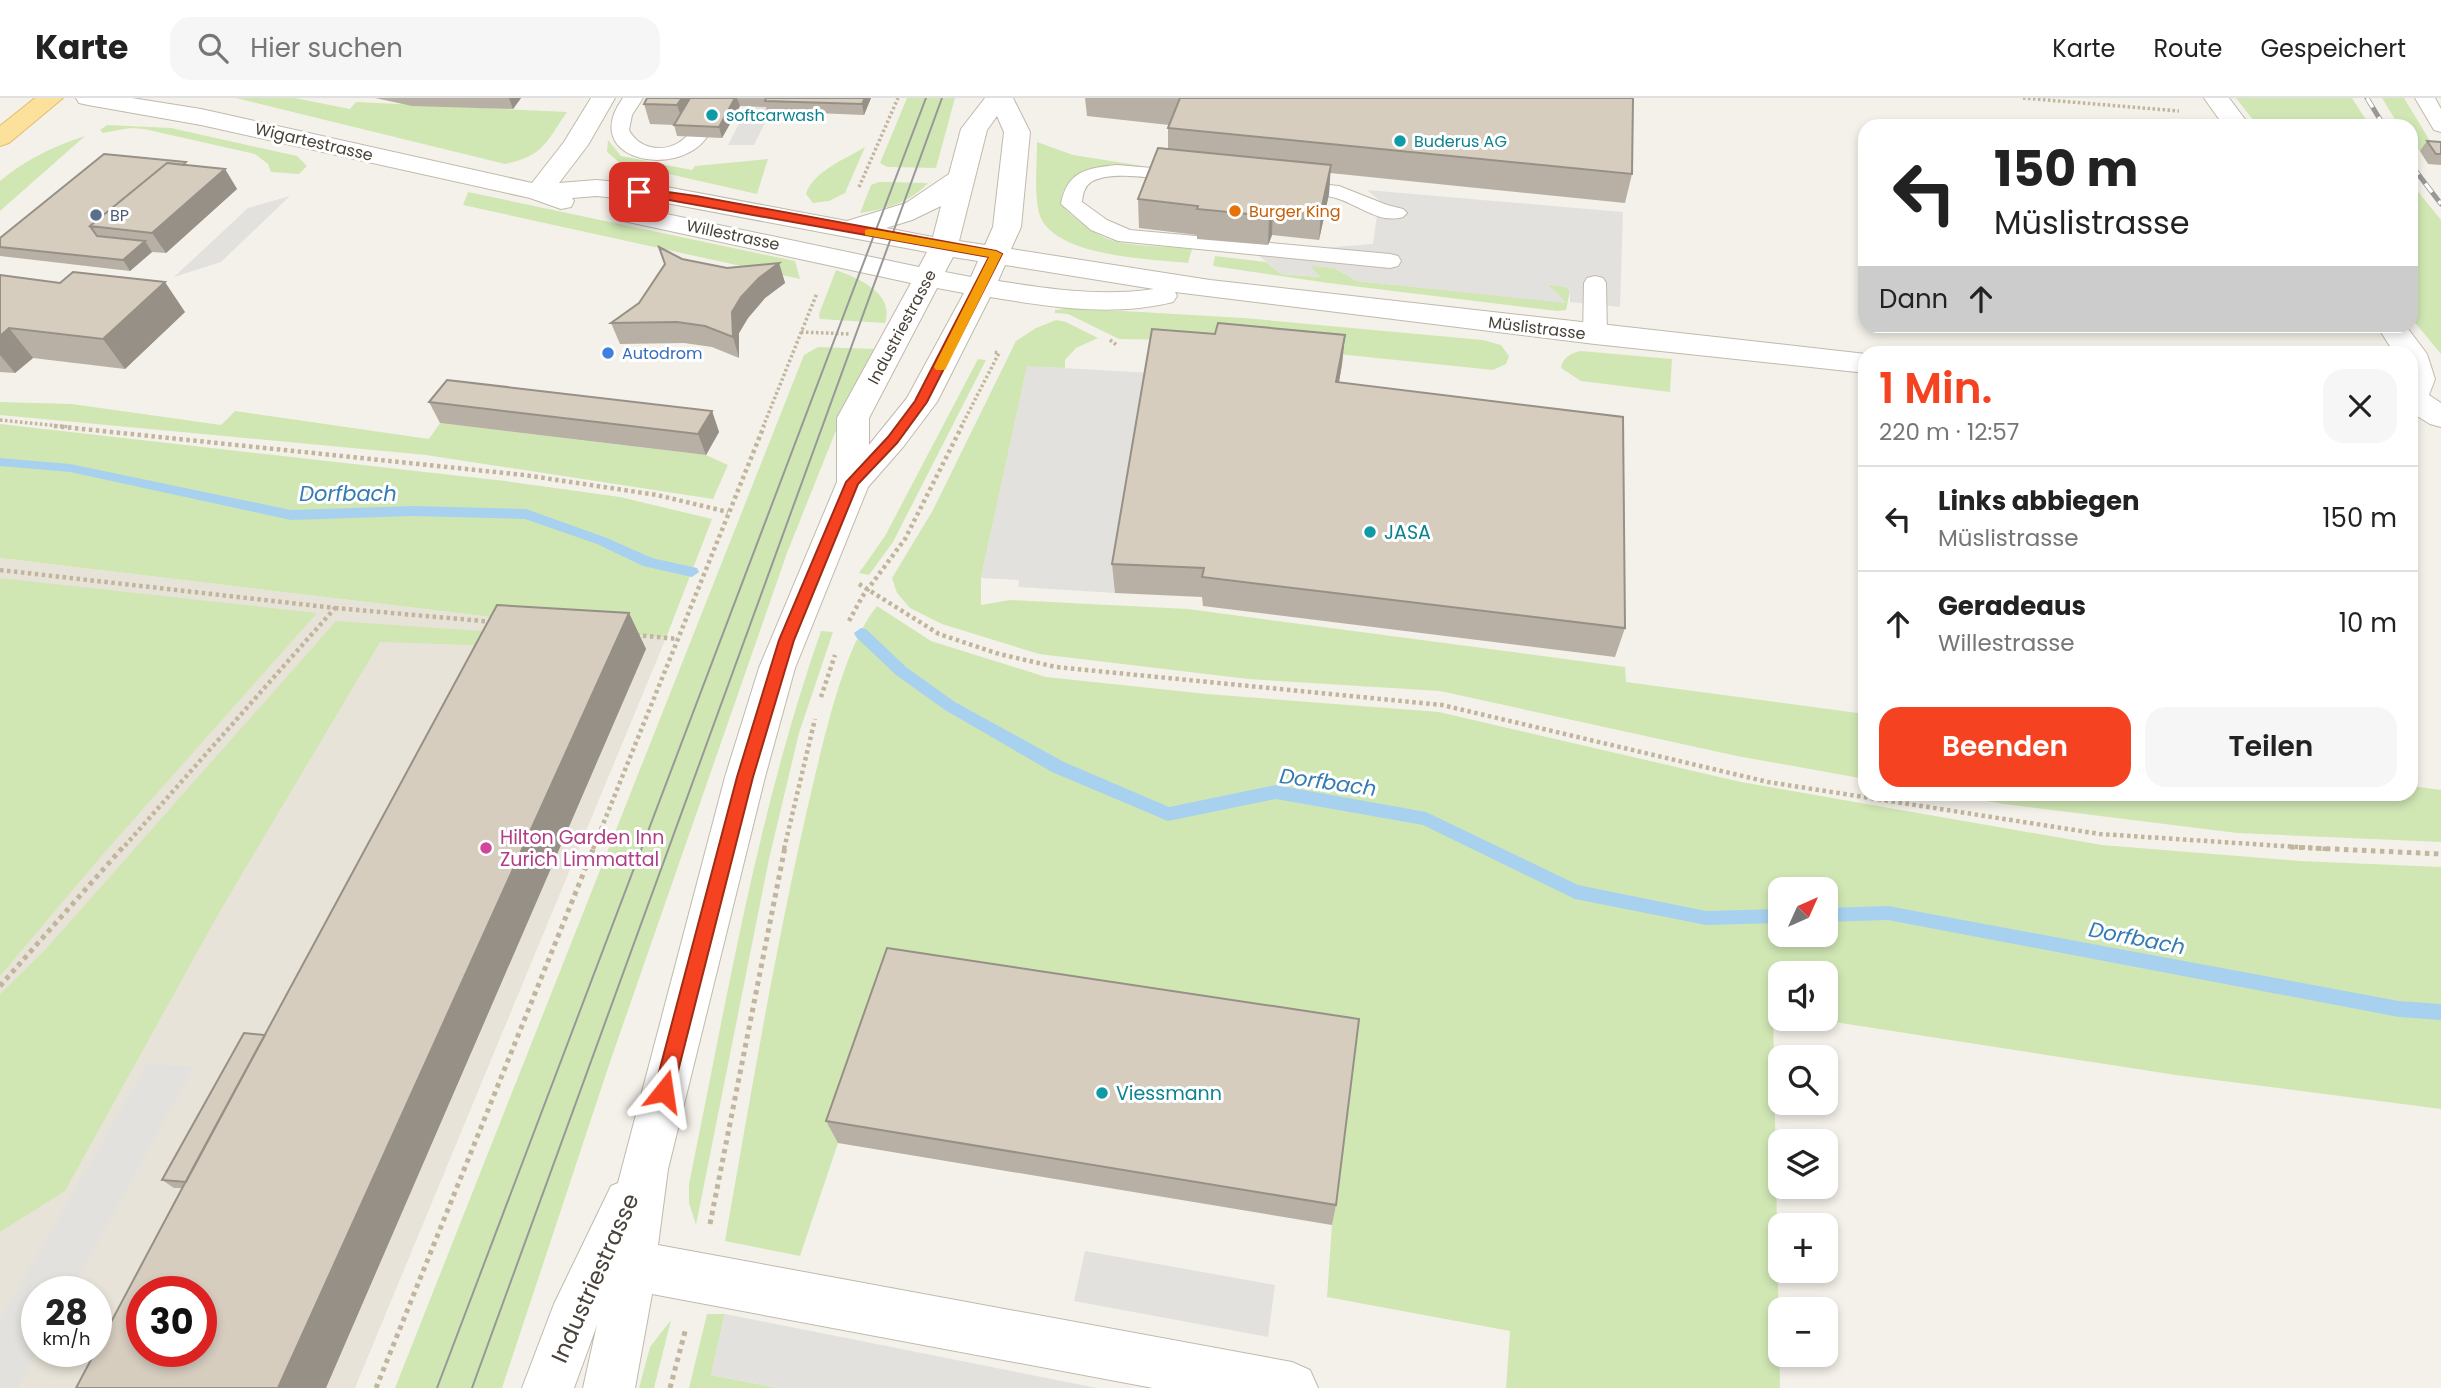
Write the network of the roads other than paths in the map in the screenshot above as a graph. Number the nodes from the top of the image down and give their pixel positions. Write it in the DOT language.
graph roads {
  1 [pos="51,98"];
  2 [pos="88,98"];
  3 [pos="603,98"];
  4 [pos="633,98"];
  5 [pos="1000,98"];
  6 [pos="2216,98"];
  7 [pos="2425,98"];
  8 [pos="2232,119"];
  9 [pos="2441,126"];
  10 [pos="697,137"];
  11 [pos="0,138"];
  12 [pos="964,175"];
  13 [pos="1203,178"];
  14 [pos="1271,185"];
  15 [pos="538,192"];
  16 [pos="1396,213"];
  17 [pos="831,226"];
  18 [pos="944,247"];
  19 [pos="996,254"];
  20 [pos="1390,261"];
  21 [pos="929,278"];
  22 [pos="1595,284"];
  23 [pos="981,288"];
  24 [pos="1210,289"];
  25 [pos="1595,335"];
  26 [pos="1858,363"];
  27 [pos="2418,402"];
  28 [pos="2441,417"];
  29 [pos="852,482"];
  30 [pos="643,1169"];
  31 [pos="631,1265"];
  32 [pos="548,1388"];
  33 [pos="609,1388"];
  34 [pos="1292,1388"];
  1 -- 11 [label="main road"];
  2 -- 15 [label="street, Wigartestrasse"];
  3 -- 15 [label="street"];
  4 -- 10 [label="lane"];
  5 -- 12 [label="street, Industriestrasse"];
  5 -- 19 [label="street, Industriestrasse"];
  6 -- 8 [label="street"];
  7 -- 9 [label="lane"];
  12 -- 17 [label="street"];
  12 -- 18 [label="street, Industriestrasse"];
  13 -- 20 [label="lane"];
  14 -- 16 [label="lane"];
  15 -- 17 [label="street, Willestrasse"];
  15 -- 21 [label="street, Willestrasse"];
  17 -- 18 [label="street, Willestrasse"];
  18 -- 19 [label="street, Müslistrasse"];
  18 -- 21 [label="street, Industriestrasse"];
  19 -- 23 [label="street, Industriestrasse"];
  19 -- 24 [label="street, Müslistrasse"];
  21 -- 23 [label="street, Müslistrasse"];
  21 -- 29 [label="street, Industriestrasse"];
  22 -- 25 [label="lane"];
  23 -- 24 [label="street, Müslistrasse"];
  23 -- 29 [label="street, Industriestrasse"];
  24 -- 25 [label="street, Müslistrasse"];
  25 -- 26 [label="street, Müslistrasse"];
  27 -- 28 [label="street"];
  29 -- 30 [label="street, Industriestrasse"];
  30 -- 31 [label="street, Industriestrasse"];
  30 -- 32 [label="street, Industriestrasse"];
  31 -- 33 [label="street, Industriestrasse"];
  31 -- 34 [label="street"];
}
